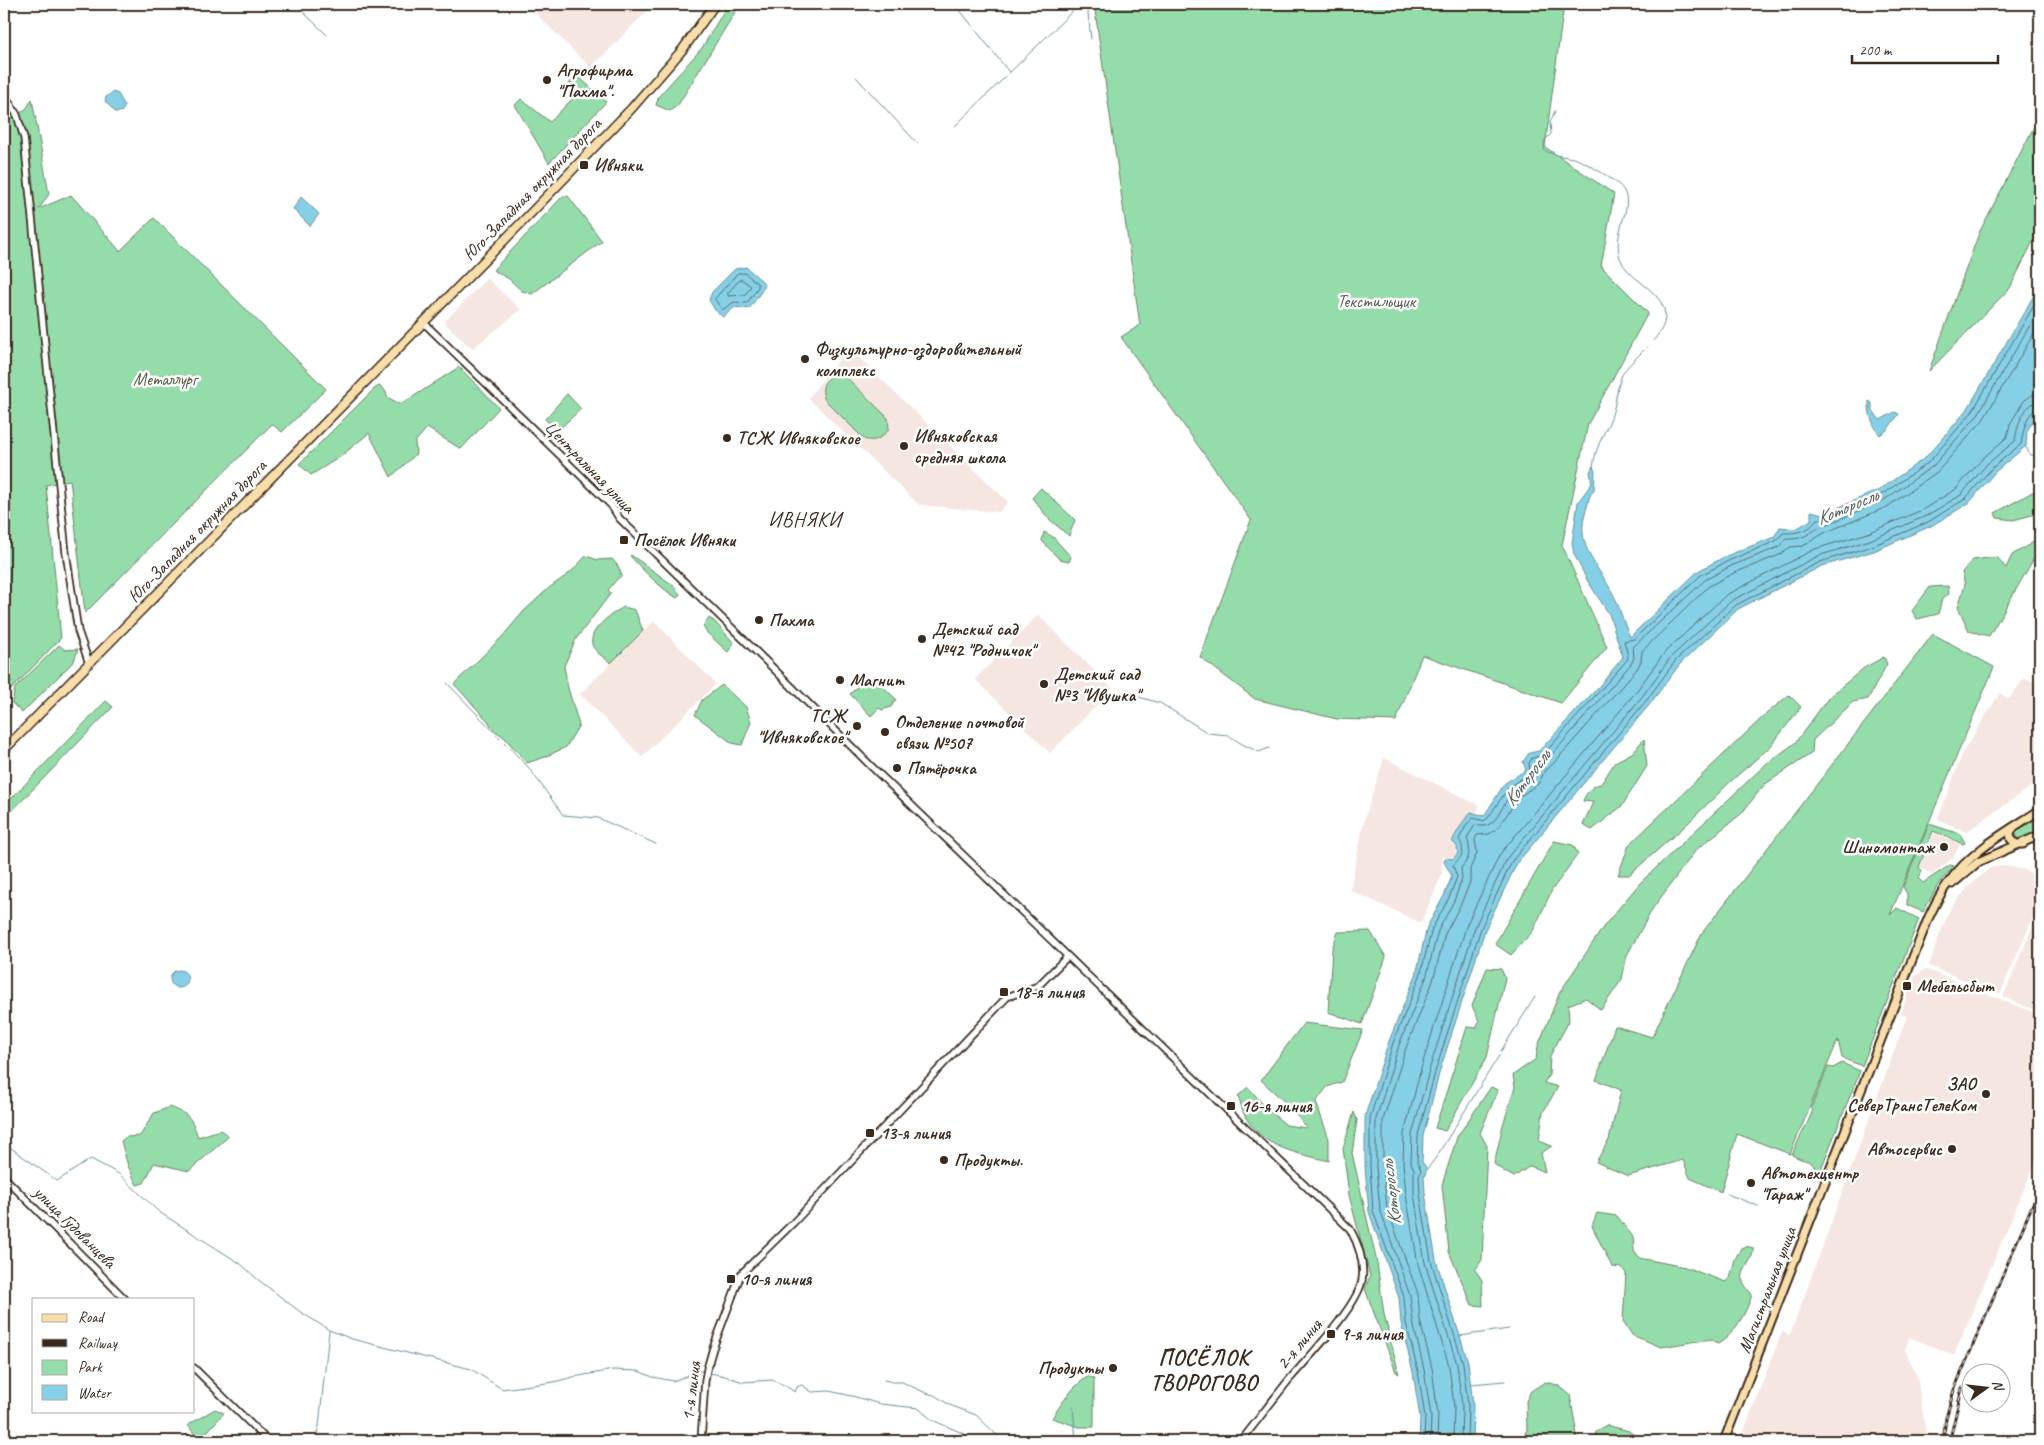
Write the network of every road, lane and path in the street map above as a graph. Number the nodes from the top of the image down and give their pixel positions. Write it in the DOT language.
graph roads {
  1 [pos="715,4"];
  2 [pos="4,94"];
  3 [pos="423,322"];
  4 [pos="89,663"];
  5 [pos="4,750"];
  6 [pos="2040,810"];
  7 [pos="2014,827"];
  8 [pos="2040,835"];
  9 [pos="2024,844"];
  10 [pos="1975,860"];
  11 [pos="1067,957"];
  12 [pos="4,1177"];
  13 [pos="124,1298"];
  14 [pos="195,1369"];
  15 [pos="268,1441"];
  16 [pos="701,1441"];
  17 [pos="1241,1441"];
  18 [pos="1724,1441"];
  1 -- 3 [label="highway, Юго-Западная окружная дорога"];
  2 -- 4 [label="street"];
  3 -- 4 [label="highway, Юго-Западная окружная дорога"];
  3 -- 11 [label="street, Центральная улица"];
  4 -- 5 [label="highway, Юго-Западная окружная дорога"];
  6 -- 7 [label="main road, Магистральная улица"];
  7 -- 9 [label="main road"];
  7 -- 10 [label="main road, Магистральная улица"];
  8 -- 9 [label="main road, Магистральная улица"];
  9 -- 10 [label="main road, Магистральная улица"];
  10 -- 18 [label="main road, Магистральная улица"];
  11 -- 16 [label="street, 1-я линия"];
  11 -- 17 [label="street, 2-я линия"];
  12 -- 13 [label="street, улица Гудованцева"];
  14 -- 15 [label="street"];
}
